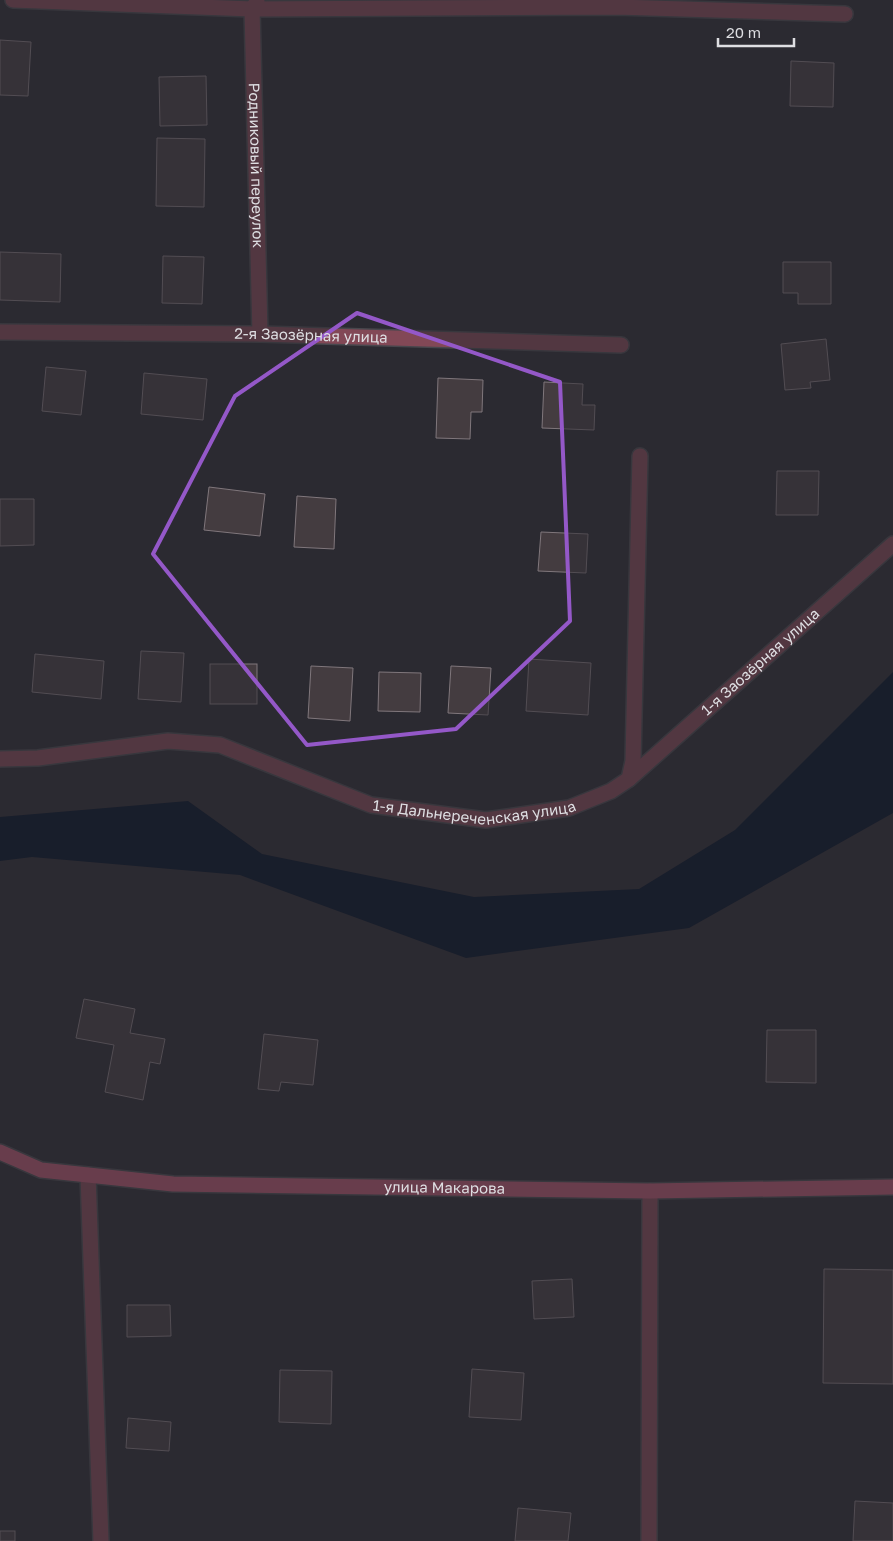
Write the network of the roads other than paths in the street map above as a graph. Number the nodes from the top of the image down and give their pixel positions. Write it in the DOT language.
graph roads {
  1 [pos="13,0"];
  2 [pos="620,3"];
  3 [pos="255,5"];
  4 [pos="845,14"];
  5 [pos="0,332"];
  6 [pos="260,334"];
  7 [pos="621,345"];
  8 [pos="640,456"];
  9 [pos="893,544"];
  10 [pos="0,759"];
  11 [pos="629,779"];
  12 [pos="0,1152"];
  13 [pos="88,1175"];
  14 [pos="893,1187"];
  15 [pos="650,1192"];
  16 [pos="101,1541"];
  17 [pos="649,1541"];
  1 -- 3 [label="street"];
  2 -- 3 [label="street"];
  2 -- 4 [label="street"];
  3 -- 6 [label="street, Родниковый переулок"];
  5 -- 6 [label="street, 2-я Заозёрная улица"];
  6 -- 7 [label="street, 2-я Заозёрная улица"];
  8 -- 11 [label="street"];
  9 -- 11 [label="street, 1-я Заозёрная улица"];
  10 -- 11 [label="street, 1-я Дальнереченская улица"];
  12 -- 13 [label="street, улица Макарова"];
  13 -- 15 [label="street, улица Макарова"];
  13 -- 16 [label="street"];
  14 -- 15 [label="street, улица Макарова"];
  15 -- 17 [label="street"];
}
